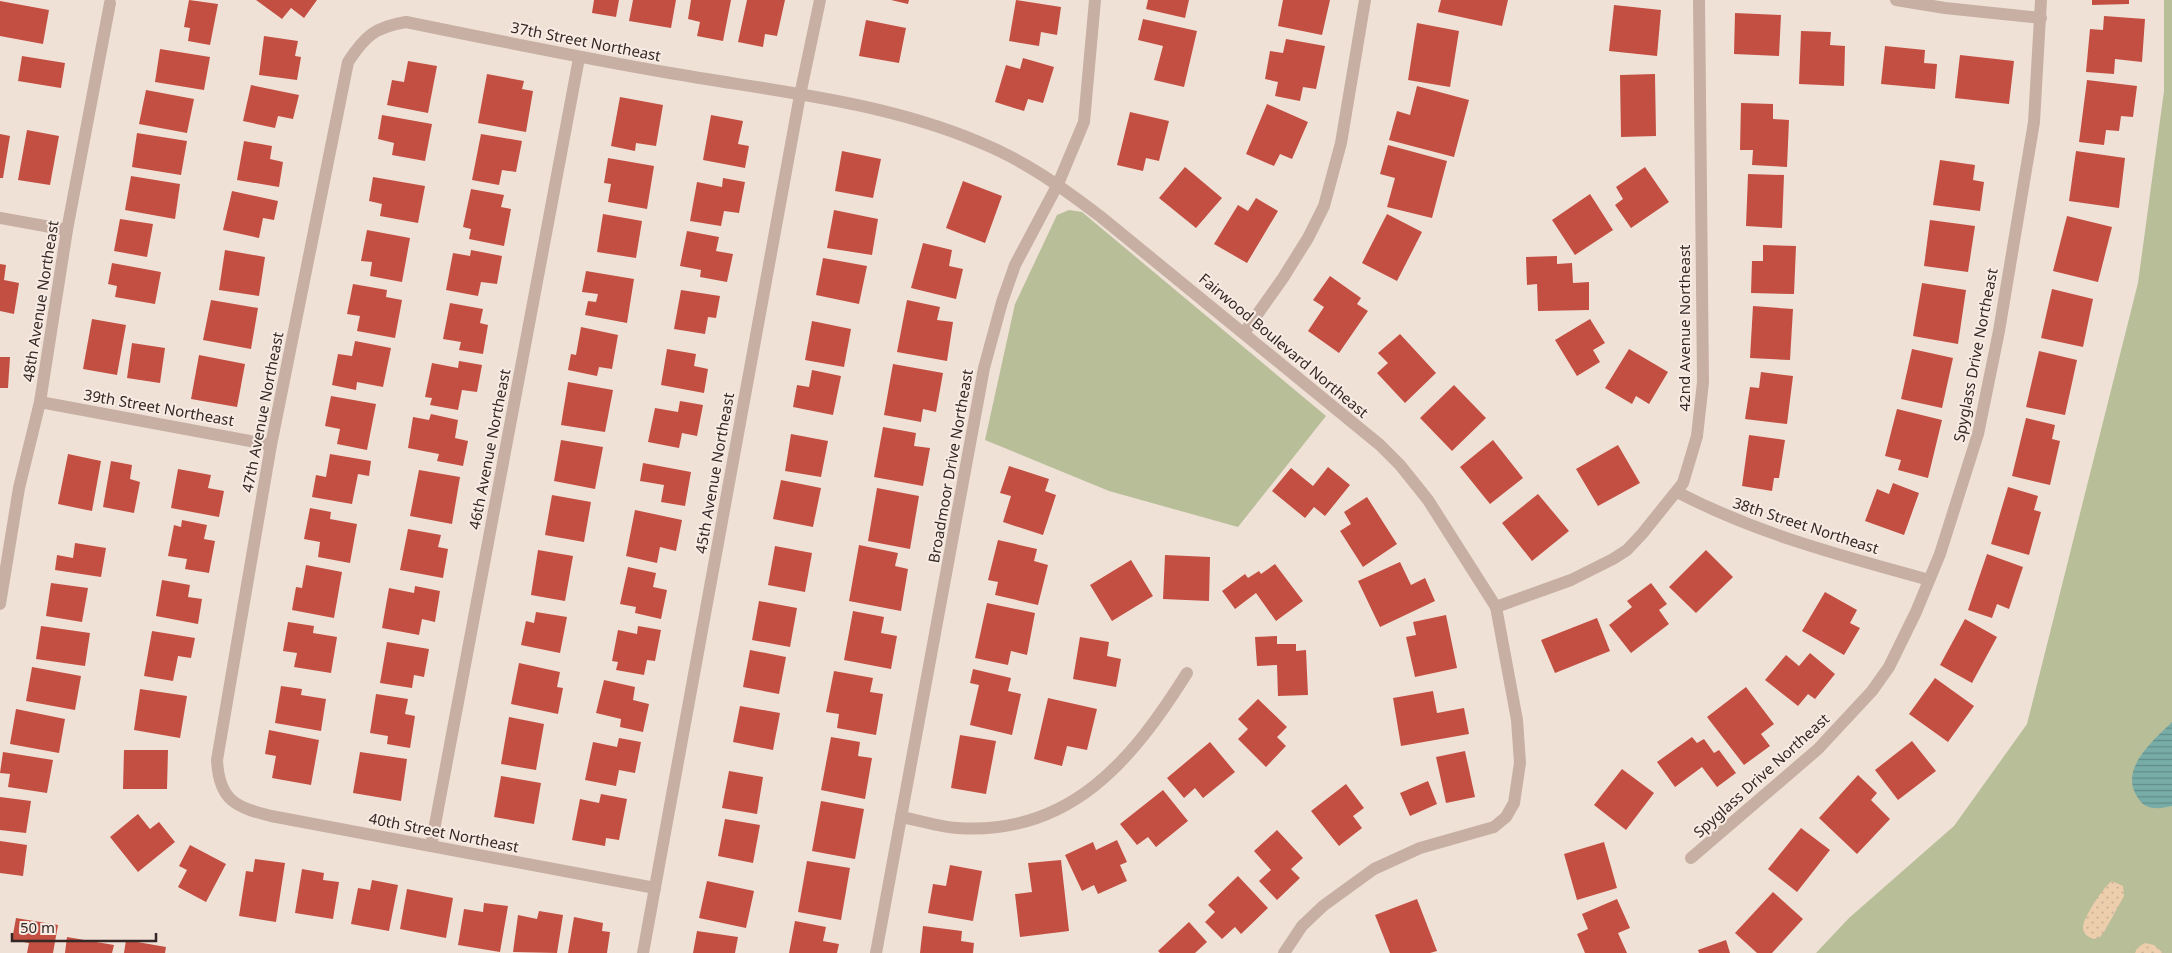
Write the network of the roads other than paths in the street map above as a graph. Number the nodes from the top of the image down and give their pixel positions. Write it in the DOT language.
graph roads {
  1 [pos="820,0"];
  2 [pos="1096,0"];
  3 [pos="1365,0"];
  4 [pos="1699,0"];
  5 [pos="1896,0"];
  6 [pos="2041,0"];
  7 [pos="110,3"];
  8 [pos="2041,18"];
  9 [pos="368,35"];
  10 [pos="579,58"];
  11 [pos="800,95"];
  12 [pos="1058,184"];
  13 [pos="0,218"];
  14 [pos="68,230"];
  15 [pos="1244,333"];
  16 [pos="40,402"];
  17 [pos="271,445"];
  18 [pos="1677,492"];
  19 [pos="1929,580"];
  20 [pos="0,604"];
  21 [pos="1496,607"];
  22 [pos="1187,673"];
  23 [pos="229,800"];
  24 [pos="901,817"];
  25 [pos="431,846"];
  26 [pos="1691,858"];
  27 [pos="655,888"];
  28 [pos="643,953"];
  29 [pos="876,953"];
  30 [pos="1284,953"];
  1 -- 11 [label="street, 45th Avenue Northeast"];
  2 -- 12 [label="street, Broadmoor Drive Northeast"];
  3 -- 15 [label="street"];
  4 -- 18 [label="street, 42nd Avenue Northeast"];
  5 -- 8 [label="street"];
  6 -- 8 [label="street, Spyglass Drive Northeast"];
  7 -- 14 [label="street, 48th Avenue Northeast"];
  8 -- 19 [label="street, Spyglass Drive Northeast"];
  9 -- 10 [label="street, 37th Street Northeast"];
  9 -- 17 [label="street, 47th Avenue Northeast"];
  10 -- 11 [label="street, 37th Street Northeast"];
  10 -- 25 [label="street, 46th Avenue Northeast"];
  11 -- 12 [label="street, Fairwood Boulevard Northeast"];
  11 -- 27 [label="street, 45th Avenue Northeast"];
  12 -- 15 [label="street, Fairwood Boulevard Northeast"];
  12 -- 24 [label="street, Broadmoor Drive Northeast"];
  13 -- 14 [label="street"];
  14 -- 16 [label="street, 48th Avenue Northeast"];
  15 -- 21 [label="street, Fairwood Boulevard Northeast"];
  16 -- 17 [label="street, 39th Street Northeast"];
  16 -- 20 [label="street, 48th Avenue Northeast"];
  17 -- 23 [label="street, 47th Avenue Northeast"];
  18 -- 19 [label="street, 38th Street Northeast"];
  18 -- 21 [label="street, 42nd Avenue Northeast"];
  19 -- 26 [label="street, Spyglass Drive Northeast"];
  21 -- 30 [label="street, Fairwood Boulevard Northeast"];
  22 -- 24 [label="street"];
  23 -- 25 [label="street, 40th Street Northeast"];
  24 -- 29 [label="street, Broadmoor Drive Northeast"];
  25 -- 27 [label="street, 40th Street Northeast"];
  27 -- 28 [label="street, 45th Avenue Northeast"];
}
